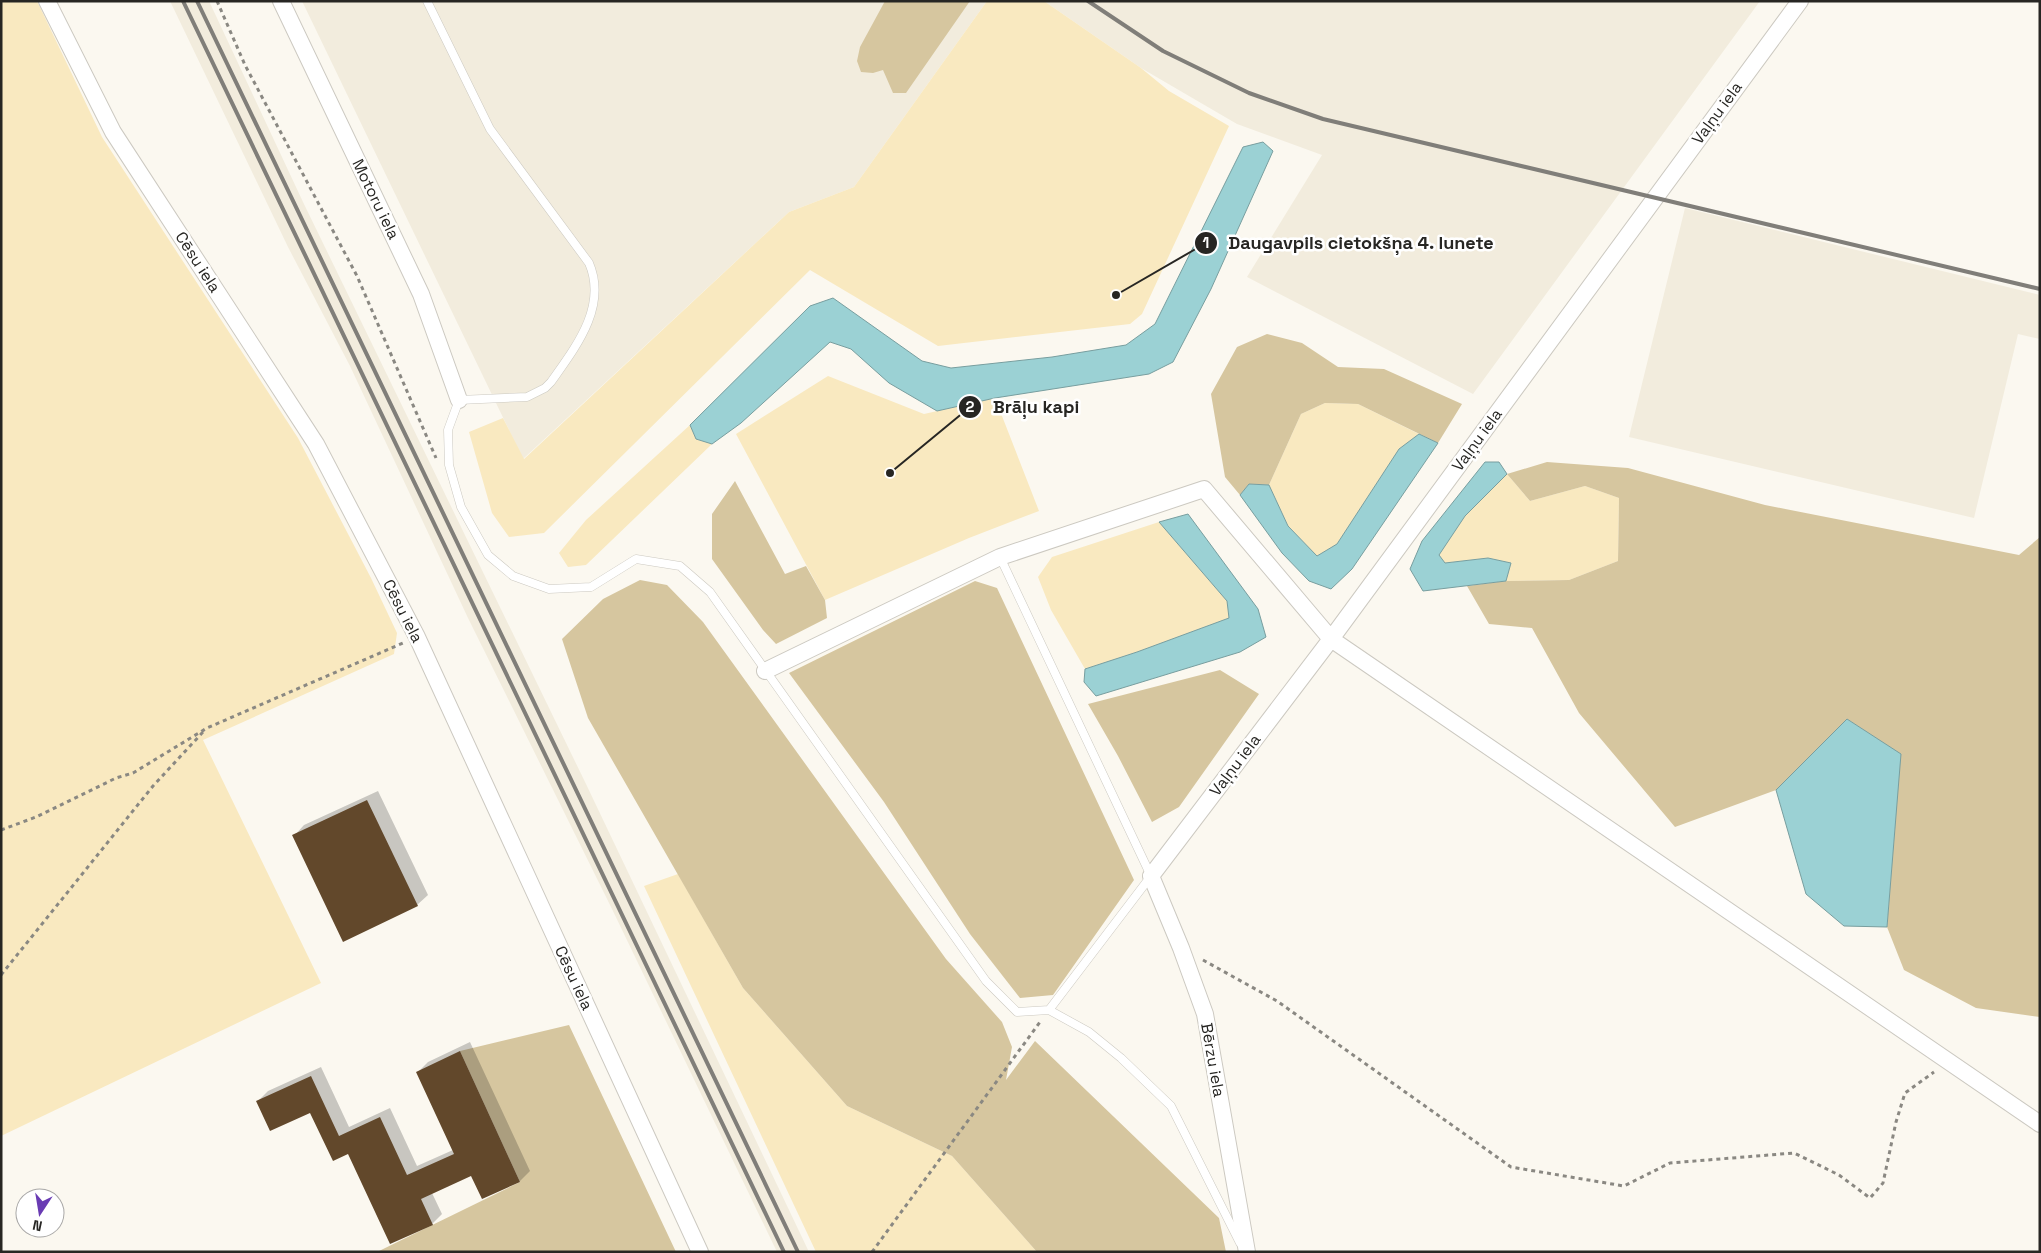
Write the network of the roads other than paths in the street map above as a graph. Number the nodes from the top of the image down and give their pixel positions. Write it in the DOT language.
graph roads {
  1 [pos="47,1"];
  2 [pos="281,1"];
  3 [pos="427,1"];
  4 [pos="1800,1"];
  5 [pos="459,400"];
  6 [pos="1000,557"];
  7 [pos="1331,640"];
  8 [pos="766,671"];
  9 [pos="1151,876"];
  10 [pos="1049,1010"];
  11 [pos="2040,1124"];
  12 [pos="700,1252"];
  13 [pos="1245,1252"];
  1 -- 12 [label="street, Cēsu iela"];
  2 -- 5 [label="street, Motoru iela"];
  3 -- 5 [label="lane"];
  4 -- 7 [label="street, Vaļņu iela"];
  5 -- 8 [label="lane"];
  6 -- 7 [label="street"];
  6 -- 8 [label="street"];
  6 -- 9 [label="lane"];
  7 -- 9 [label="street, Vaļņu iela"];
  7 -- 11 [label="street"];
  8 -- 10 [label="lane"];
  9 -- 10 [label="lane"];
  9 -- 13 [label="street, Bērzu iela"];
  10 -- 13 [label="lane"];
}
